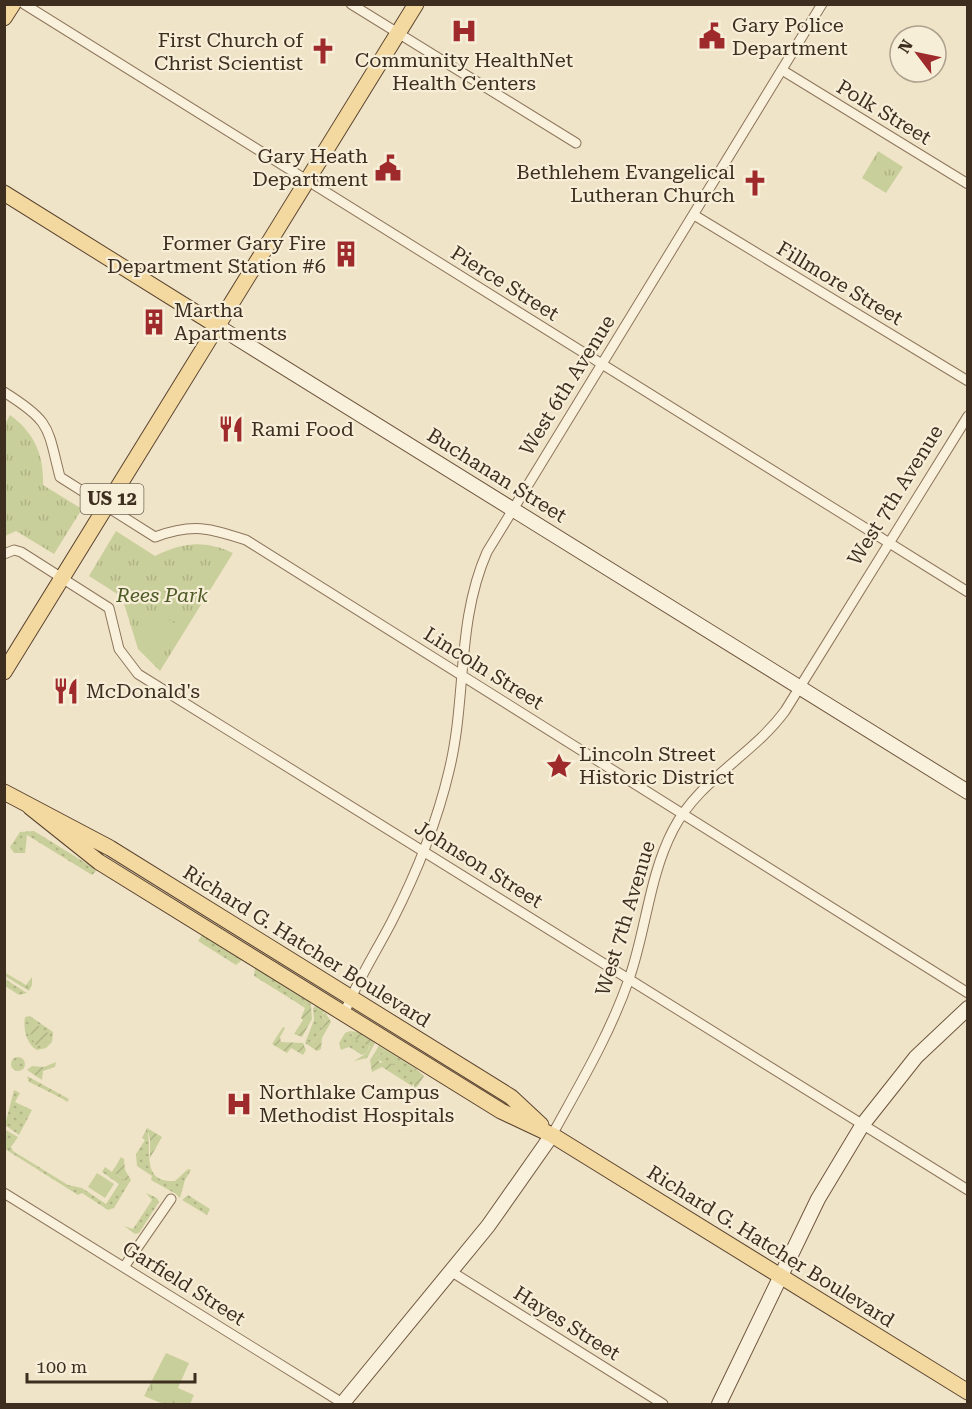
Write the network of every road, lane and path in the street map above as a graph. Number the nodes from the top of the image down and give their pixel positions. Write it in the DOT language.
graph roads {
  1 [pos="13,4"];
  2 [pos="24,4"];
  3 [pos="351,4"];
  4 [pos="416,4"];
  5 [pos="822,4"];
  6 [pos="4,18"];
  7 [pos="398,34"];
  8 [pos="782,70"];
  9 [pos="576,143"];
  10 [pos="308,181"];
  11 [pos="968,183"];
  12 [pos="4,194"];
  13 [pos="694,215"];
  14 [pos="219,327"];
  15 [pos="601,364"];
  16 [pos="968,381"];
  17 [pos="4,392"];
  18 [pos="968,416"];
  19 [pos="107,507"];
  20 [pos="512,508"];
  21 [pos="888,543"];
  22 [pos="4,554"];
  23 [pos="63,578"];
  24 [pos="968,592"];
  25 [pos="4,672"];
  26 [pos="460,675"];
  27 [pos="800,687"];
  28 [pos="4,792"];
  29 [pos="968,792"];
  30 [pos="30,807"];
  31 [pos="683,814"];
  32 [pos="423,851"];
  33 [pos="190,897"];
  34 [pos="181,912"];
  35 [pos="629,979"];
  36 [pos="968,993"];
  37 [pos="350,997"];
  38 [pos="968,1008"];
  39 [pos="344,1014"];
  40 [pos="863,1124"];
  41 [pos="552,1135"];
  42 [pos="968,1190"];
  43 [pos="4,1192"];
  44 [pos="171,1199"];
  45 [pos="124,1267"];
  46 [pos="452,1272"];
  47 [pos="780,1277"];
  48 [pos="968,1392"];
  49 [pos="343,1404"];
  50 [pos="663,1404"];
  51 [pos="719,1404"];
  1 -- 6 [label="main road"];
  2 -- 10 [label="street, Pierce Street"];
  3 -- 7 [label="street"];
  4 -- 7 [label="main road, US 12"];
  5 -- 8 [label="street, West 6th Avenue"];
  7 -- 9 [label="street"];
  7 -- 10 [label="main road, US 12"];
  8 -- 11 [label="street, Polk Street"];
  8 -- 13 [label="street, West 6th Avenue"];
  10 -- 14 [label="main road, US 12"];
  10 -- 15 [label="street, Pierce Street"];
  12 -- 14 [label="main road, Buchanan Street"];
  13 -- 15 [label="street, West 6th Avenue"];
  13 -- 16 [label="street, Fillmore Street"];
  14 -- 19 [label="main road, US 12"];
  14 -- 20 [label="street, Buchanan Street"];
  15 -- 20 [label="street, West 6th Avenue"];
  15 -- 21 [label="street, Pierce Street"];
  17 -- 19 [label="street, Lincoln Street"];
  18 -- 21 [label="street, West 7th Avenue"];
  19 -- 23 [label="main road, US 12"];
  19 -- 26 [label="street, Lincoln Street"];
  20 -- 26 [label="street, West 6th Avenue"];
  20 -- 27 [label="street, Buchanan Street"];
  21 -- 24 [label="street, Pierce Street"];
  21 -- 27 [label="street, West 7th Avenue"];
  22 -- 23 [label="street, Johnson Street"];
  23 -- 25 [label="main road, US 12"];
  23 -- 32 [label="street, Johnson Street"];
  26 -- 31 [label="street, Lincoln Street"];
  26 -- 32 [label="street, West 6th Avenue"];
  27 -- 29 [label="street, Buchanan Street"];
  27 -- 31 [label="street, West 7th Avenue"];
  28 -- 30 [label="main road, Richard G. Hatcher Boulevard"];
  30 -- 33 [label="main road, Richard G. Hatcher Boulevard"];
  30 -- 34 [label="main road, Richard G. Hatcher Boulevard"];
  31 -- 35 [label="street, West 7th Avenue"];
  31 -- 36 [label="street, Lincoln Street"];
  32 -- 35 [label="street, Johnson Street"];
  32 -- 37 [label="street, West 6th Avenue"];
  33 -- 34 [label="main road"];
  33 -- 37 [label="main road, Richard G. Hatcher Boulevard"];
  34 -- 39 [label="main road, Richard G. Hatcher Boulevard"];
  35 -- 40 [label="street, Johnson Street"];
  35 -- 41 [label="street, West 7th Avenue"];
  37 -- 39 [label="street, West 6th Avenue"];
  37 -- 41 [label="main road, Richard G. Hatcher Boulevard"];
  38 -- 40 [label="street"];
  39 -- 41 [label="main road, Richard G. Hatcher Boulevard"];
  40 -- 42 [label="street, Johnson Street"];
  40 -- 47 [label="street"];
  41 -- 46 [label="street, West 7th Avenue"];
  41 -- 47 [label="main road, Richard G. Hatcher Boulevard"];
  43 -- 45 [label="street, Garfield Street"];
  44 -- 45 [label="street"];
  45 -- 49 [label="street, Garfield Street"];
  46 -- 49 [label="street, West 7th Avenue"];
  46 -- 50 [label="street, Hayes Street"];
  47 -- 48 [label="main road, Richard G. Hatcher Boulevard"];
  47 -- 51 [label="street"];
}
